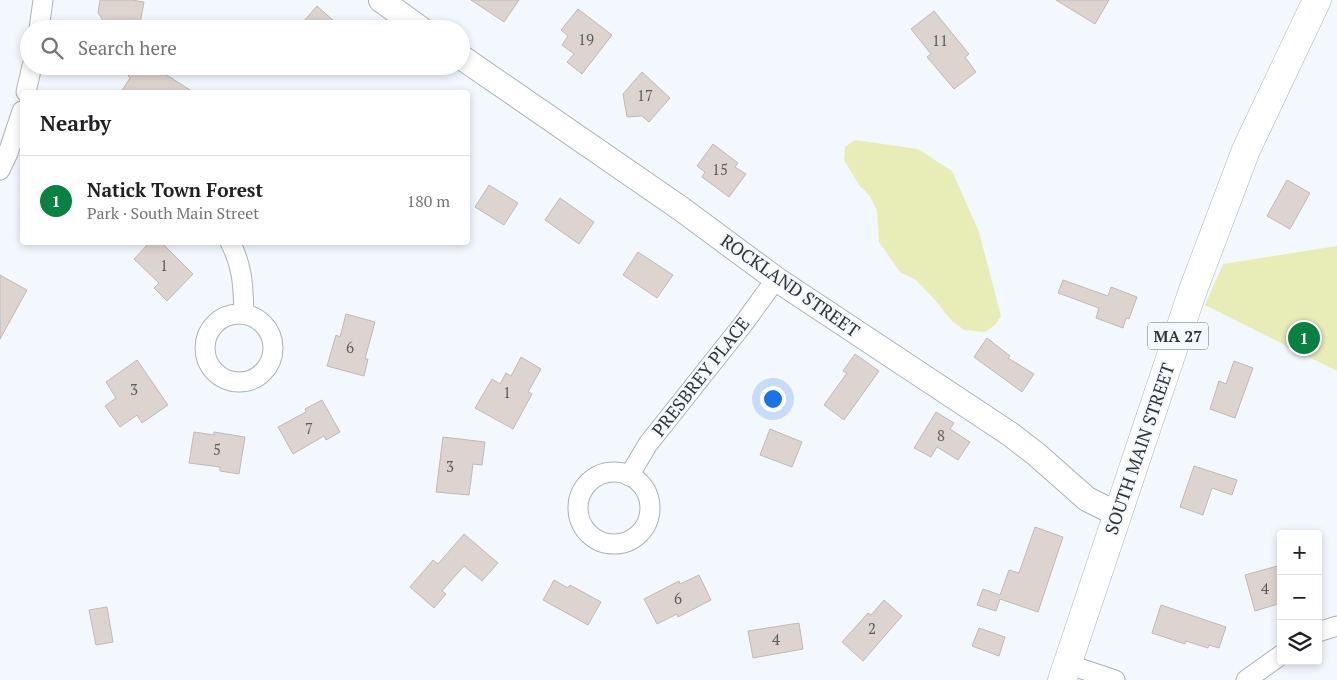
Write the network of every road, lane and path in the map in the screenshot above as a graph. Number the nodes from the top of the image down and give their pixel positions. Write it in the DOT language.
graph roads {
  1 [pos="43,0"];
  2 [pos="381,0"];
  3 [pos="1317,0"];
  4 [pos="40,20"];
  5 [pos="409,20"];
  6 [pos="470,63"];
  7 [pos="30,75"];
  8 [pos="26,90"];
  9 [pos="20,117"];
  10 [pos="0,170"];
  11 [pos="232,245"];
  12 [pos="776,279"];
  13 [pos="244,313"];
  14 [pos="629,476"];
  15 [pos="1118,514"];
  16 [pos="1337,626"];
  17 [pos="1322,631"];
  18 [pos="1277,658"];
  19 [pos="1065,672"];
  20 [pos="1114,680"];
  21 [pos="1246,680"];
  1 -- 4 [label="street"];
  2 -- 5 [label="street"];
  3 -- 15 [label="main road, SOUTH MAIN STREET / MA 27"];
  6 -- 12 [label="street, ROCKLAND STREET"];
  7 -- 8 [label="street"];
  9 -- 10 [label="street"];
  11 -- 13 [label="street"];
  12 -- 14 [label="street, PRESBREY PLACE"];
  12 -- 15 [label="street, ROCKLAND STREET"];
  15 -- 19 [label="main road, SOUTH MAIN STREET / MA 27"];
  16 -- 17 [label="street"];
  18 -- 21 [label="street"];
  19 -- 20 [label="street"];
}
